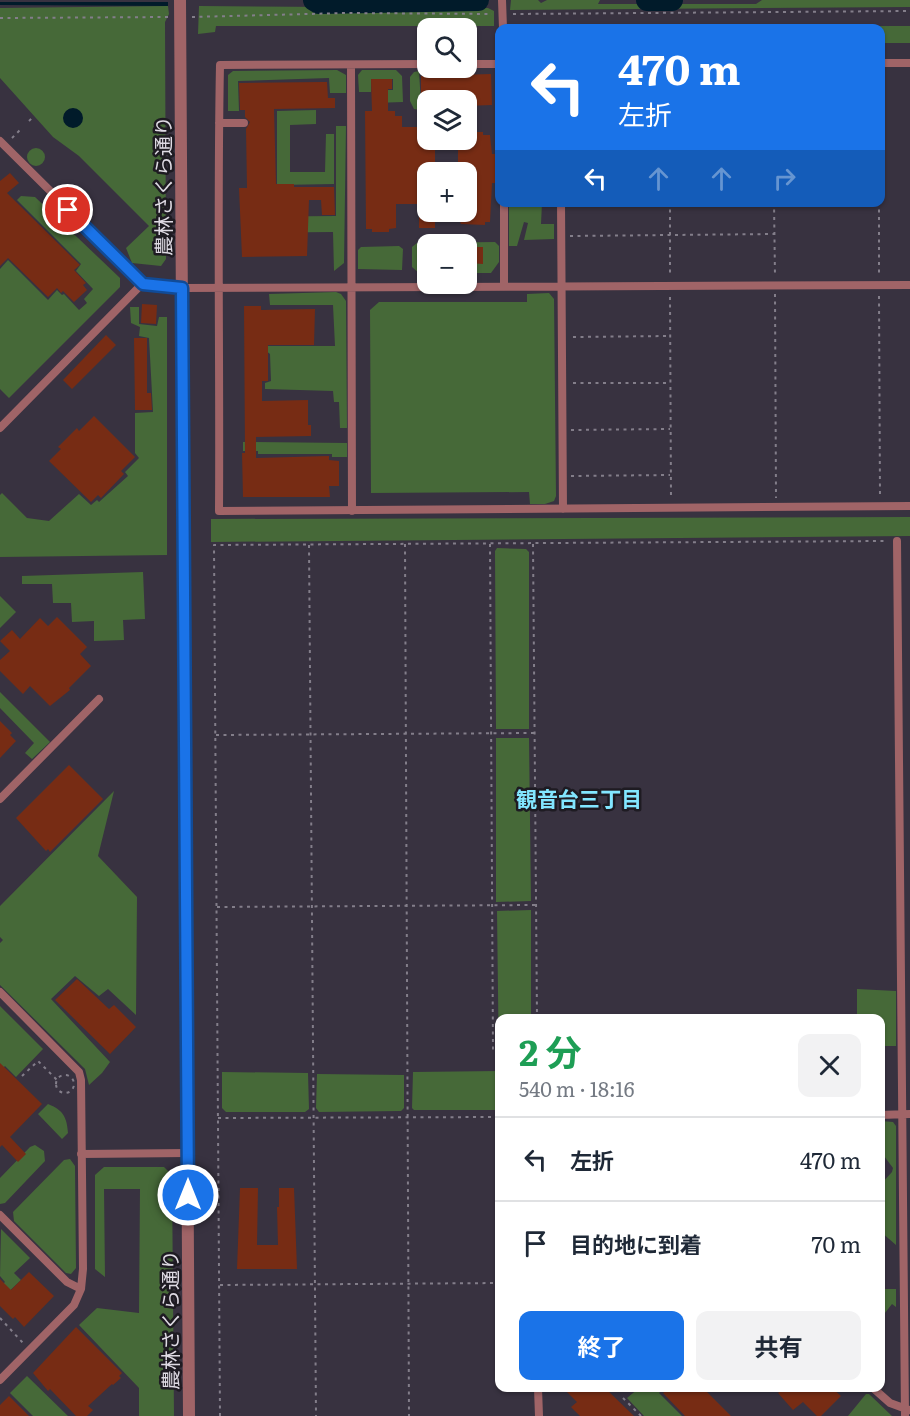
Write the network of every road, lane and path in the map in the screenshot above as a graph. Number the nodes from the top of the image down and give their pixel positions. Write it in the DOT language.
graph roads {
  1 [pos="180,0"];
  2 [pos="502,0"];
  3 [pos="910,11"];
  4 [pos="502,12"];
  5 [pos="181,16"];
  6 [pos="0,18"];
  7 [pos="503,24"];
  8 [pos="885,63"];
  9 [pos="910,63"];
  10 [pos="351,64"];
  11 [pos="417,64"];
  12 [pos="477,64"];
  13 [pos="495,64"];
  14 [pos="34,117"];
  15 [pos="29,121"];
  16 [pos="219,123"];
  17 [pos="244,123"];
  18 [pos="20,130"];
  19 [pos="4,142"];
  20 [pos="504,207"];
  21 [pos="561,207"];
  22 [pos="670,207"];
  23 [pos="774,207"];
  24 [pos="879,207"];
  25 [pos="774,234"];
  26 [pos="670,235"];
  27 [pos="561,236"];
  28 [pos="143,284"];
  29 [pos="879,285"];
  30 [pos="910,285"];
  31 [pos="670,286"];
  32 [pos="775,286"];
  33 [pos="504,287"];
  34 [pos="561,287"];
  35 [pos="182,288"];
  36 [pos="220,288"];
  37 [pos="353,288"];
  38 [pos="670,336"];
  39 [pos="561,338"];
  40 [pos="562,383"];
  41 [pos="670,383"];
  42 [pos="0,428"];
  43 [pos="671,429"];
  44 [pos="562,430"];
  45 [pos="671,475"];
  46 [pos="562,476"];
  47 [pos="880,506"];
  48 [pos="910,506"];
  49 [pos="671,507"];
  50 [pos="776,507"];
  51 [pos="563,509"];
  52 [pos="352,511"];
  53 [pos="897,541"];
  54 [pos="405,544"];
  55 [pos="490,544"];
  56 [pos="533,544"];
  57 [pos="309,545"];
  58 [pos="99,699"];
  59 [pos="491,733"];
  60 [pos="535,733"];
  61 [pos="311,734"];
  62 [pos="405,734"];
  63 [pos="216,735"];
  64 [pos="0,799"];
  65 [pos="536,905"];
  66 [pos="406,906"];
  67 [pos="492,906"];
  68 [pos="217,907"];
  69 [pos="312,907"];
  70 [pos="0,992"];
  71 [pos="537,1014"];
  72 [pos="493,1051"];
  73 [pos="22,1076"];
  74 [pos="57,1080"];
  75 [pos="907,1114"];
  76 [pos="885,1115"];
  77 [pos="495,1117"];
  78 [pos="218,1118"];
  79 [pos="314,1118"];
  80 [pos="408,1118"];
  81 [pos="188,1153"];
  82 [pos="81,1154"];
  83 [pos="0,1215"];
  84 [pos="495,1283"];
  85 [pos="315,1284"];
  86 [pos="409,1284"];
  87 [pos="219,1285"];
  88 [pos="81,1289"];
  89 [pos="0,1318"];
  90 [pos="25,1345"];
  91 [pos="0,1380"];
  92 [pos="538,1392"];
  93 [pos="877,1392"];
  94 [pos="623,1398"];
  95 [pos="907,1412"];
  96 [pos="189,1416"];
  97 [pos="220,1416"];
  98 [pos="316,1416"];
  99 [pos="409,1416"];
  100 [pos="539,1416"];
  101 [pos="641,1416"];
  1 -- 5 [label="street, 農林さくら通り"];
  2 -- 4 [label="lane"];
  3 -- 4 [label="path"];
  4 -- 5 [label="path"];
  4 -- 7 [label="lane"];
  5 -- 6 [label="path"];
  5 -- 35 [label="street, 農林さくら通り"];
  8 -- 9 [label="lane"];
  10 -- 11 [label="lane"];
  10 -- 16 [label="lane"];
  10 -- 37 [label="lane"];
  12 -- 13 [label="lane"];
  14 -- 15 [label="path"];
  16 -- 17 [label="lane"];
  16 -- 36 [label="lane"];
  18 -- 19 [label="path"];
  19 -- 28 [label="lane"];
  20 -- 33 [label="lane"];
  21 -- 27 [label="lane"];
  22 -- 26 [label="path"];
  23 -- 25 [label="path"];
  24 -- 29 [label="path"];
  25 -- 26 [label="path"];
  25 -- 32 [label="path"];
  26 -- 27 [label="path"];
  26 -- 31 [label="path"];
  27 -- 34 [label="lane"];
  28 -- 35 [label="lane"];
  28 -- 42 [label="lane"];
  29 -- 30 [label="lane"];
  29 -- 32 [label="lane"];
  29 -- 47 [label="path"];
  31 -- 32 [label="lane"];
  31 -- 34 [label="lane"];
  31 -- 38 [label="path"];
  32 -- 50 [label="path"];
  33 -- 34 [label="lane"];
  33 -- 37 [label="lane"];
  34 -- 39 [label="lane"];
  35 -- 36 [label="lane"];
  35 -- 81 [label="street, 農林さくら通り"];
  36 -- 37 [label="lane"];
  36 -- 52 [label="lane"];
  37 -- 52 [label="lane"];
  38 -- 39 [label="path"];
  38 -- 41 [label="path"];
  39 -- 40 [label="lane"];
  40 -- 41 [label="path"];
  40 -- 44 [label="lane"];
  41 -- 43 [label="path"];
  43 -- 44 [label="path"];
  43 -- 45 [label="path"];
  44 -- 46 [label="lane"];
  45 -- 46 [label="path"];
  45 -- 49 [label="path"];
  46 -- 51 [label="lane"];
  47 -- 48 [label="lane"];
  47 -- 50 [label="lane"];
  49 -- 50 [label="lane"];
  49 -- 51 [label="lane"];
  51 -- 52 [label="lane"];
  53 -- 56 [label="path"];
  53 -- 75 [label="lane"];
  54 -- 55 [label="path"];
  54 -- 57 [label="path"];
  54 -- 62 [label="path"];
  55 -- 56 [label="path"];
  55 -- 59 [label="path"];
  56 -- 60 [label="path"];
  57 -- 61 [label="path"];
  57 -- 63 [label="path"];
  58 -- 64 [label="lane"];
  59 -- 60 [label="path"];
  59 -- 62 [label="path"];
  59 -- 67 [label="path"];
  60 -- 65 [label="path"];
  61 -- 62 [label="path"];
  61 -- 63 [label="path"];
  61 -- 69 [label="path"];
  62 -- 66 [label="path"];
  63 -- 68 [label="path"];
  65 -- 67 [label="path"];
  65 -- 71 [label="path"];
  66 -- 67 [label="path"];
  66 -- 69 [label="path"];
  66 -- 80 [label="path"];
  67 -- 72 [label="path"];
  68 -- 69 [label="path"];
  68 -- 78 [label="path"];
  69 -- 79 [label="path"];
  70 -- 82 [label="lane"];
  73 -- 74 [label="path"];
  74 -- 74 [label="path"];
  75 -- 76 [label="lane"];
  75 -- 95 [label="lane"];
  77 -- 80 [label="path"];
  78 -- 79 [label="path"];
  78 -- 87 [label="path"];
  79 -- 80 [label="path"];
  79 -- 85 [label="path"];
  80 -- 86 [label="path"];
  81 -- 82 [label="lane"];
  81 -- 96 [label="street, 農林さくら通り"];
  82 -- 88 [label="lane"];
  83 -- 88 [label="lane"];
  84 -- 86 [label="path"];
  85 -- 86 [label="path"];
  85 -- 87 [label="path"];
  85 -- 98 [label="path"];
  86 -- 99 [label="path"];
  87 -- 97 [label="path"];
  88 -- 91 [label="lane"];
  89 -- 90 [label="path"];
  92 -- 100 [label="lane"];
  93 -- 95 [label="lane"];
  94 -- 101 [label="path"];
}
